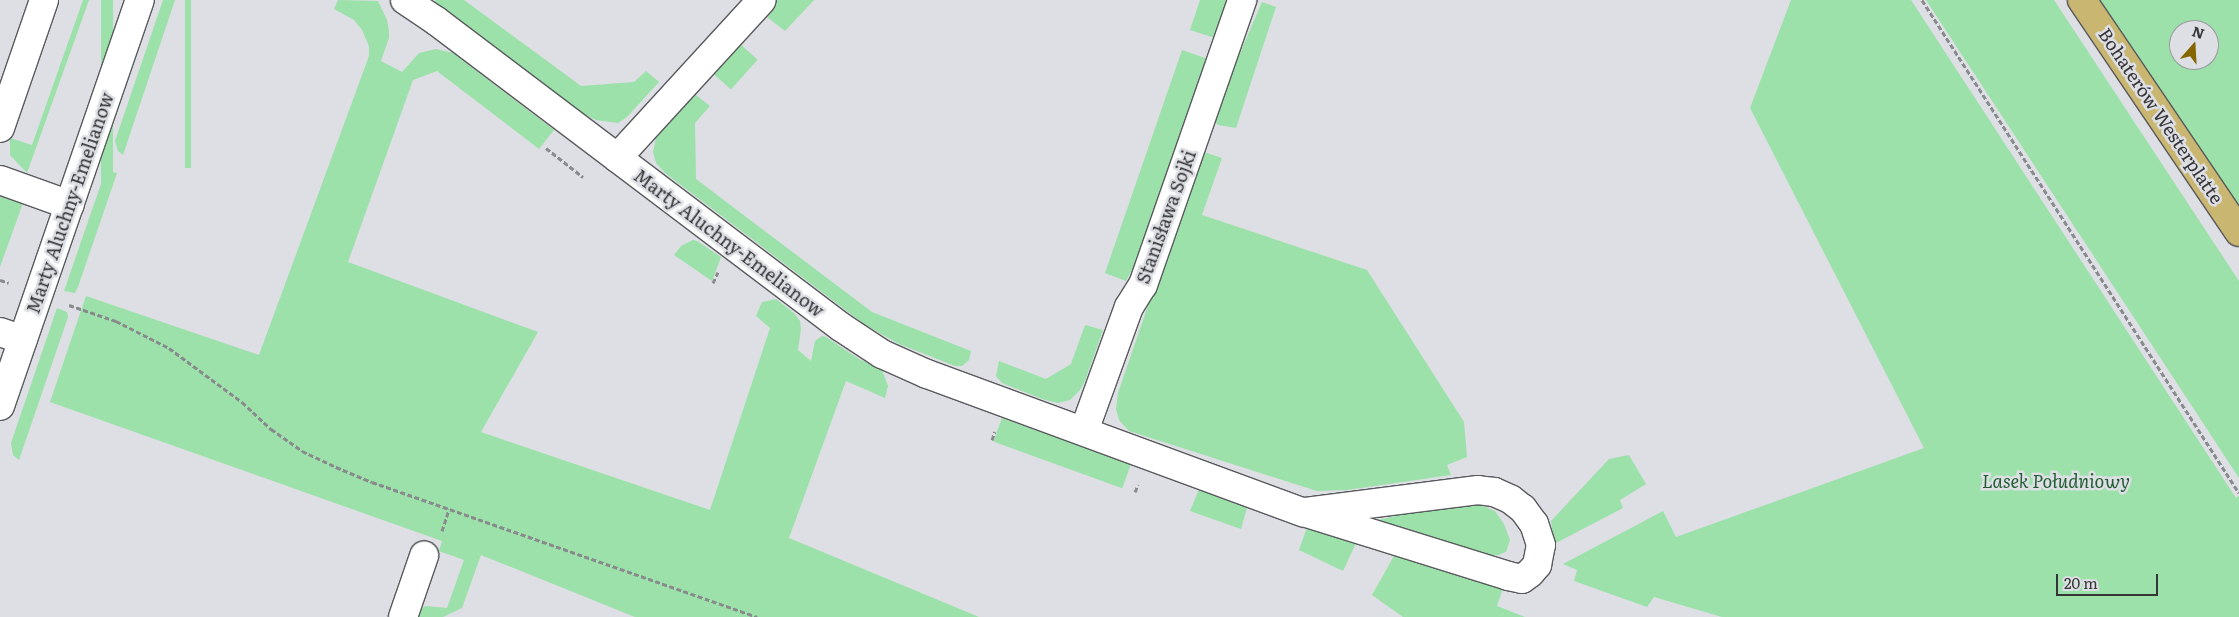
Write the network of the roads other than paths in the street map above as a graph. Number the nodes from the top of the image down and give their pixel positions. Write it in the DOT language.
graph roads {
  1 [pos="44,0"];
  2 [pos="140,0"];
  3 [pos="405,0"];
  4 [pos="762,0"];
  5 [pos="1242,0"];
  6 [pos="2082,0"];
  7 [pos="0,128"];
  8 [pos="618,158"];
  9 [pos="0,180"];
  10 [pos="70,205"];
  11 [pos="2239,232"];
  12 [pos="11,336"];
  13 [pos="0,406"];
  14 [pos="1084,431"];
  15 [pos="1303,512"];
  16 [pos="424,556"];
  17 [pos="404,617"];
  1 -- 7 [label="street"];
  2 -- 10 [label="street, Marty Aluchny-Emelianow"];
  3 -- 8 [label="street, Marty Aluchny-Emelianow"];
  4 -- 8 [label="street"];
  5 -- 14 [label="street, Stanisława Sojki"];
  6 -- 11 [label="main road, Bohaterów Westerplatte"];
  8 -- 14 [label="street, Marty Aluchny-Emelianow"];
  9 -- 10 [label="street"];
  10 -- 12 [label="street, Marty Aluchny-Emelianow"];
  12 -- 13 [label="street, Marty Aluchny-Emelianow"];
  14 -- 15 [label="street, Marty Aluchny-Emelianow"];
  15 -- 15 [label="street, Marty Aluchny-Emelianow"];
  16 -- 17 [label="street"];
}
